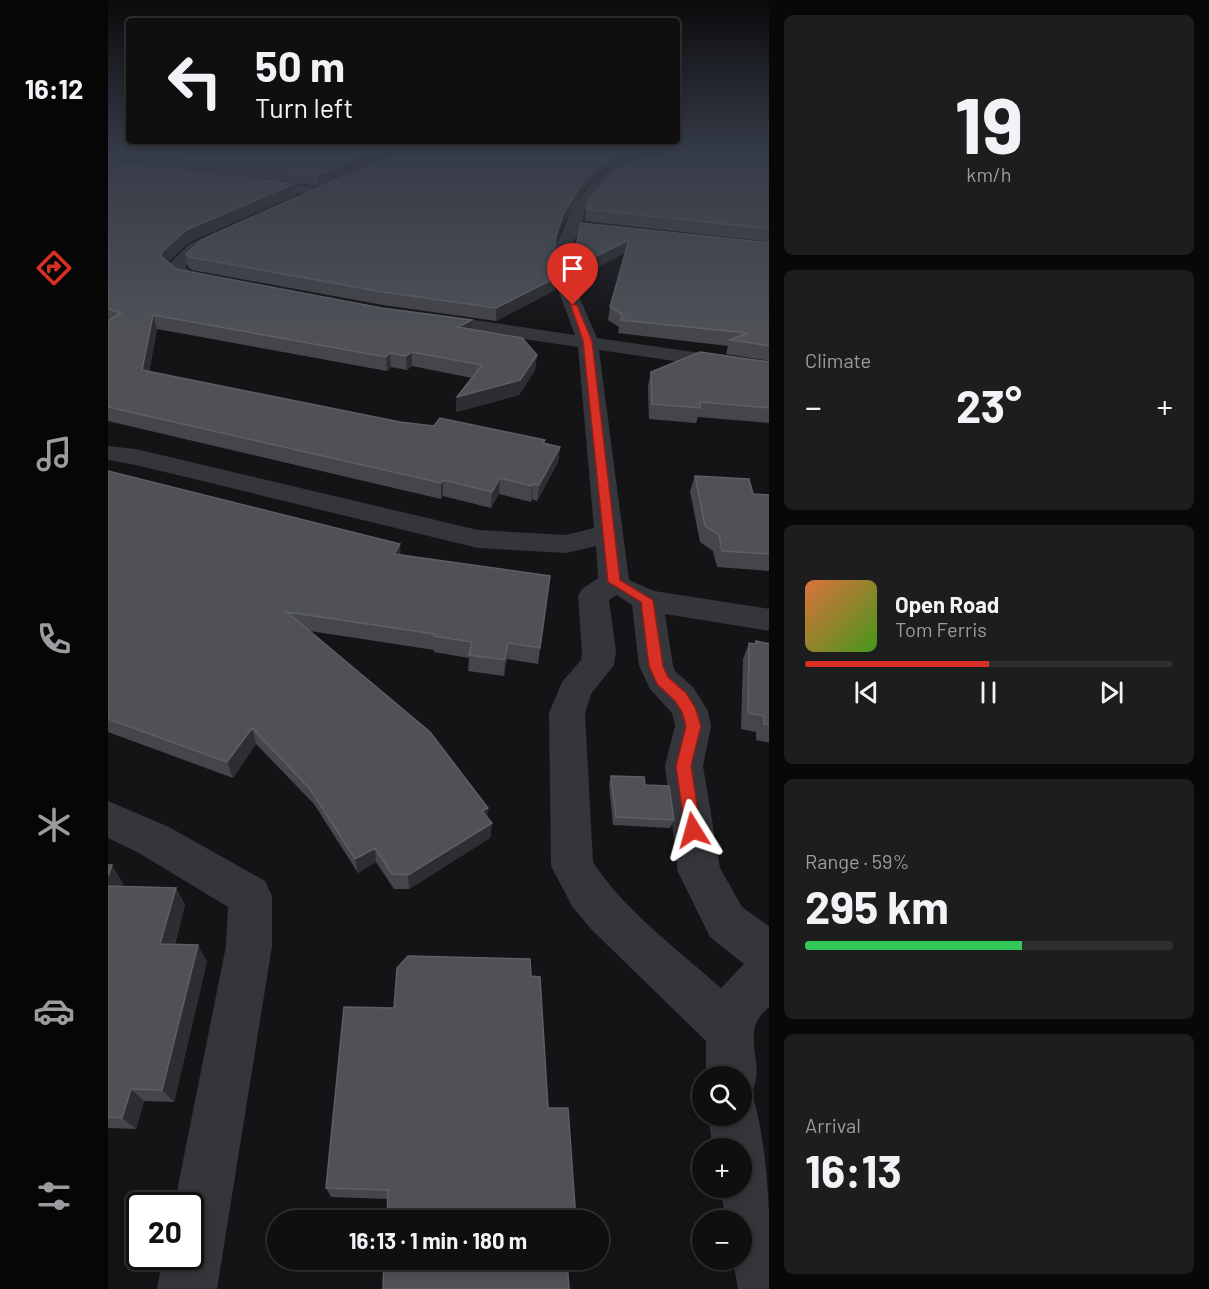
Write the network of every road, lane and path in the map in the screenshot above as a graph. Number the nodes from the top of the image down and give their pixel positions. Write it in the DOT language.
graph roads {
  1 [pos="578,208"];
  2 [pos="235,230"];
  3 [pos="232,285"];
  4 [pos="406,316"];
  5 [pos="588,341"];
  6 [pos="769,369"];
  7 [pos="108,453"];
  8 [pos="608,534"];
  9 [pos="631,591"];
  10 [pos="769,620"];
  11 [pos="108,819"];
  12 [pos="769,954"];
  13 [pos="769,972"];
  14 [pos="731,1054"];
  15 [pos="750,1198"];
  16 [pos="187,1289"];
  17 [pos="768,1289"];
  1 -- 5 [label="street"];
  2 -- 3 [label="street"];
  4 -- 5 [label="street"];
  5 -- 6 [label="street"];
  5 -- 8 [label="street"];
  7 -- 8 [label="street"];
  8 -- 9 [label="street"];
  9 -- 10 [label="street"];
  9 -- 12 [label="street"];
  9 -- 14 [label="street"];
  11 -- 16 [label="street"];
  13 -- 14 [label="street"];
  15 -- 17 [label="street"];
}
